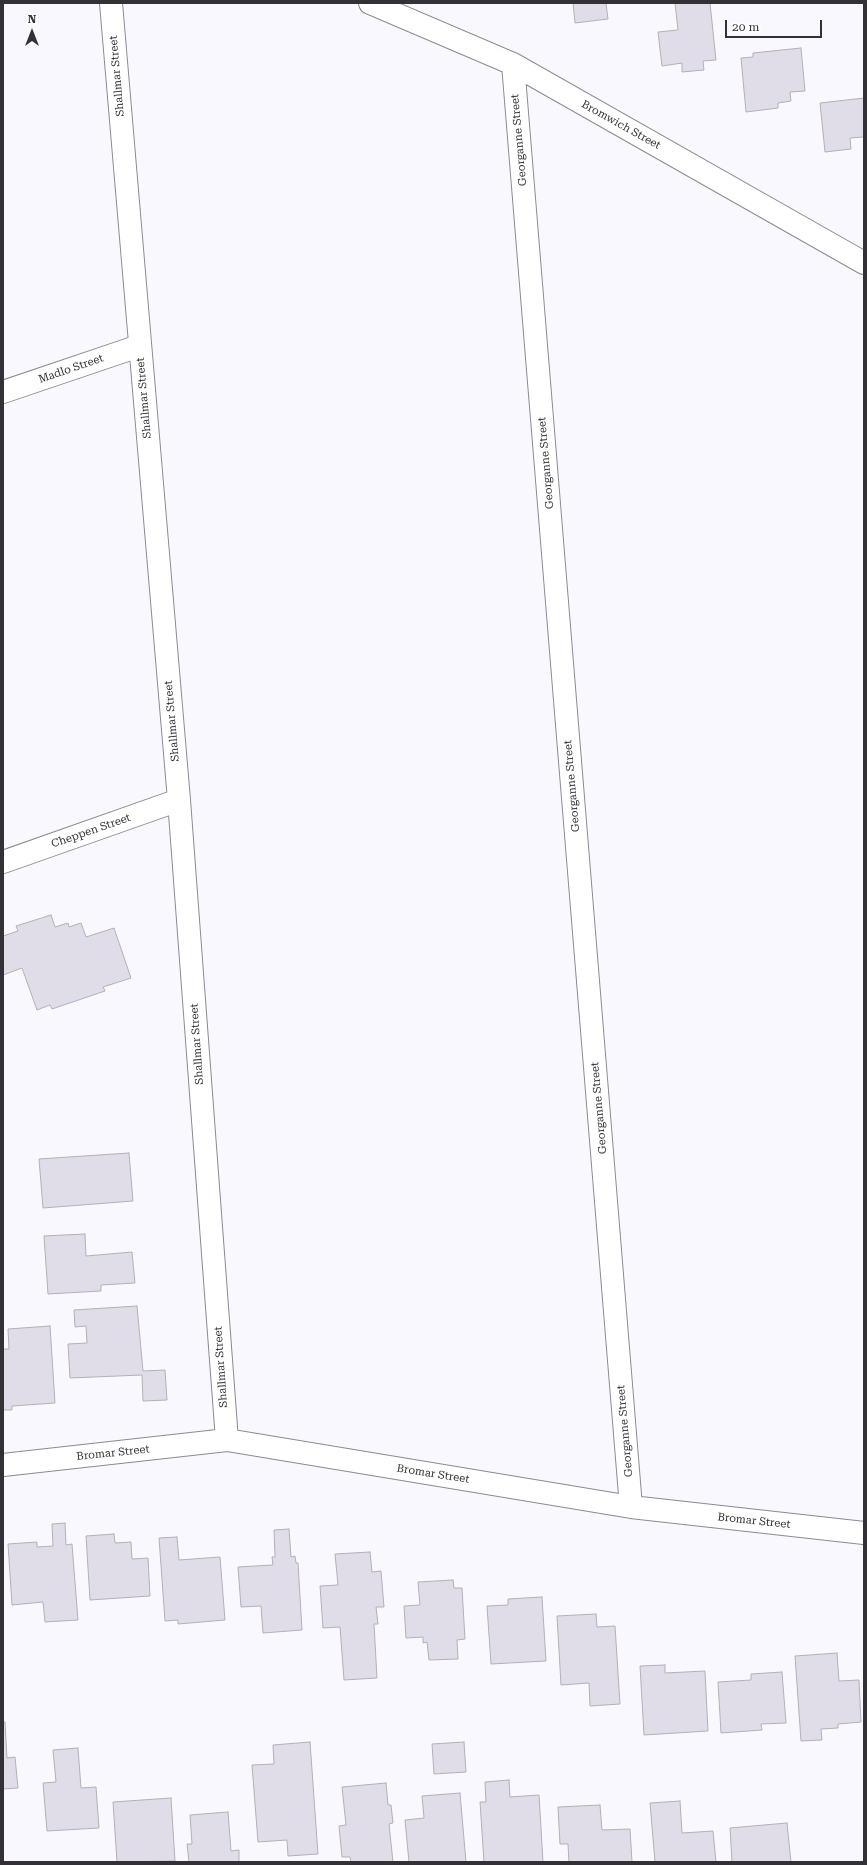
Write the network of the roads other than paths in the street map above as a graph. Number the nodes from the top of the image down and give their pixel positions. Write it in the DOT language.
graph roads {
  1 [pos="111,3"];
  2 [pos="370,3"];
  3 [pos="513,64"];
  4 [pos="864,263"];
  5 [pos="139,346"];
  6 [pos="3,392"];
  7 [pos="179,800"];
  8 [pos="3,862"];
  9 [pos="227,1440"];
  10 [pos="3,1465"];
  11 [pos="631,1507"];
  12 [pos="864,1533"];
  1 -- 5 [label="street, Shallmar Street"];
  2 -- 3 [label="street, Bromwich Street"];
  3 -- 4 [label="street, Bromwich Street"];
  3 -- 11 [label="street, Georganne Street"];
  5 -- 6 [label="street, Madlo Street"];
  5 -- 7 [label="street, Shallmar Street"];
  7 -- 8 [label="street, Cheppen Street"];
  7 -- 9 [label="street, Shallmar Street"];
  9 -- 10 [label="street, Bromar Street"];
  9 -- 11 [label="street, Bromar Street"];
  11 -- 12 [label="street, Bromar Street"];
}
